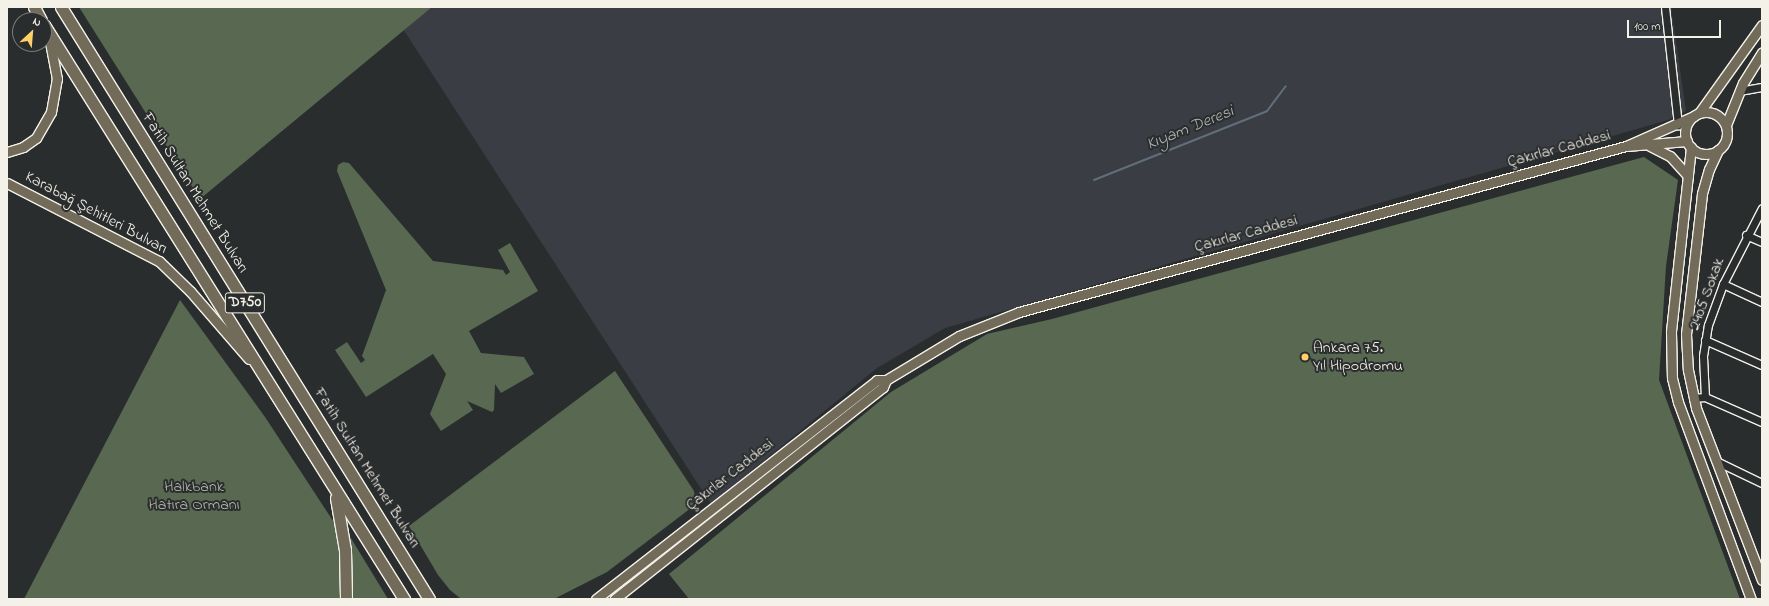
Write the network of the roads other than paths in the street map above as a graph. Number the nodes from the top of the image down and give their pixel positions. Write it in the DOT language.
graph roads {
  1 [pos="61,7"];
  2 [pos="1665,7"];
  3 [pos="1762,25"];
  4 [pos="52,37"];
  5 [pos="51,52"];
  6 [pos="1762,52"];
  7 [pos="1762,87"];
  8 [pos="1739,91"];
  9 [pos="1696,115"];
  10 [pos="1678,125"];
  11 [pos="1726,125"];
  12 [pos="1689,144"];
  13 [pos="1626,146"];
  14 [pos="1646,146"];
  15 [pos="1718,150"];
  16 [pos="7,152"];
  17 [pos="1688,176"];
  18 [pos="7,183"];
  19 [pos="1762,208"];
  20 [pos="1746,235"];
  21 [pos="1762,242"];
  22 [pos="1724,284"];
  23 [pos="1762,302"];
  24 [pos="1705,340"];
  25 [pos="1762,364"];
  26 [pos="266,379"];
  27 [pos="886,380"];
  28 [pos="1705,397"];
  29 [pos="1693,398"];
  30 [pos="1762,422"];
  31 [pos="1716,461"];
  32 [pos="1762,482"];
  33 [pos="334,487"];
  34 [pos="641,563"];
  35 [pos="410,568"];
  36 [pos="649,572"];
  37 [pos="1762,580"];
  38 [pos="346,599"];
  39 [pos="404,599"];
  40 [pos="429,599"];
  41 [pos="438,599"];
  42 [pos="596,599"];
  43 [pos="615,599"];
  44 [pos="1752,599"];
  1 -- 35 [label="highway, Fatih Sultan Mehmet Bulvarı / D750"];
  2 -- 10 [label="street"];
  3 -- 9 [label="main road"];
  4 -- 26 [label="highway, D750"];
  5 -- 16 [label="main road, Karabağ Şehitleri Bulvarı"];
  6 -- 8 [label="main road"];
  7 -- 8 [label="street"];
  8 -- 11 [label="main road"];
  9 -- 10 [label="main road, Çakırlar Caddesi"];
  9 -- 11 [label="main road"];
  9 -- 12 [label="main road"];
  10 -- 13 [label="main road, Çakırlar Caddesi"];
  11 -- 15 [label="main road"];
  12 -- 14 [label="main road, Çakırlar Caddesi"];
  12 -- 15 [label="main road"];
  12 -- 17 [label="main road"];
  13 -- 14 [label="main road, Çakırlar Caddesi"];
  13 -- 27 [label="main road, Çakırlar Caddesi"];
  14 -- 17 [label="main road"];
  15 -- 29 [label="main road"];
  17 -- 44 [label="main road"];
  18 -- 26 [label="main road, Karabağ Şehitleri Bulvarı"];
  19 -- 20 [label="street, 2405 Sokak"];
  20 -- 21 [label="street"];
  20 -- 22 [label="street, 2405 Sokak"];
  22 -- 23 [label="street"];
  22 -- 24 [label="street, 2405 Sokak"];
  24 -- 25 [label="street"];
  24 -- 28 [label="street, 2405 Sokak"];
  26 -- 33 [label="highway, D750"];
  27 -- 34 [label="main road, Çakırlar Caddesi"];
  27 -- 36 [label="main road, Çakırlar Caddesi"];
  28 -- 29 [label="street"];
  28 -- 30 [label="street"];
  29 -- 31 [label="main road"];
  31 -- 32 [label="street"];
  31 -- 37 [label="main road"];
  33 -- 38 [label="highway"];
  33 -- 39 [label="highway, D750"];
  34 -- 36 [label="main road"];
  34 -- 42 [label="main road, Çakırlar Caddesi"];
  35 -- 40 [label="highway, Fatih Sultan Mehmet Bulvarı / D750"];
  35 -- 41 [label="highway"];
  36 -- 43 [label="main road, Çakırlar Caddesi"];
}
